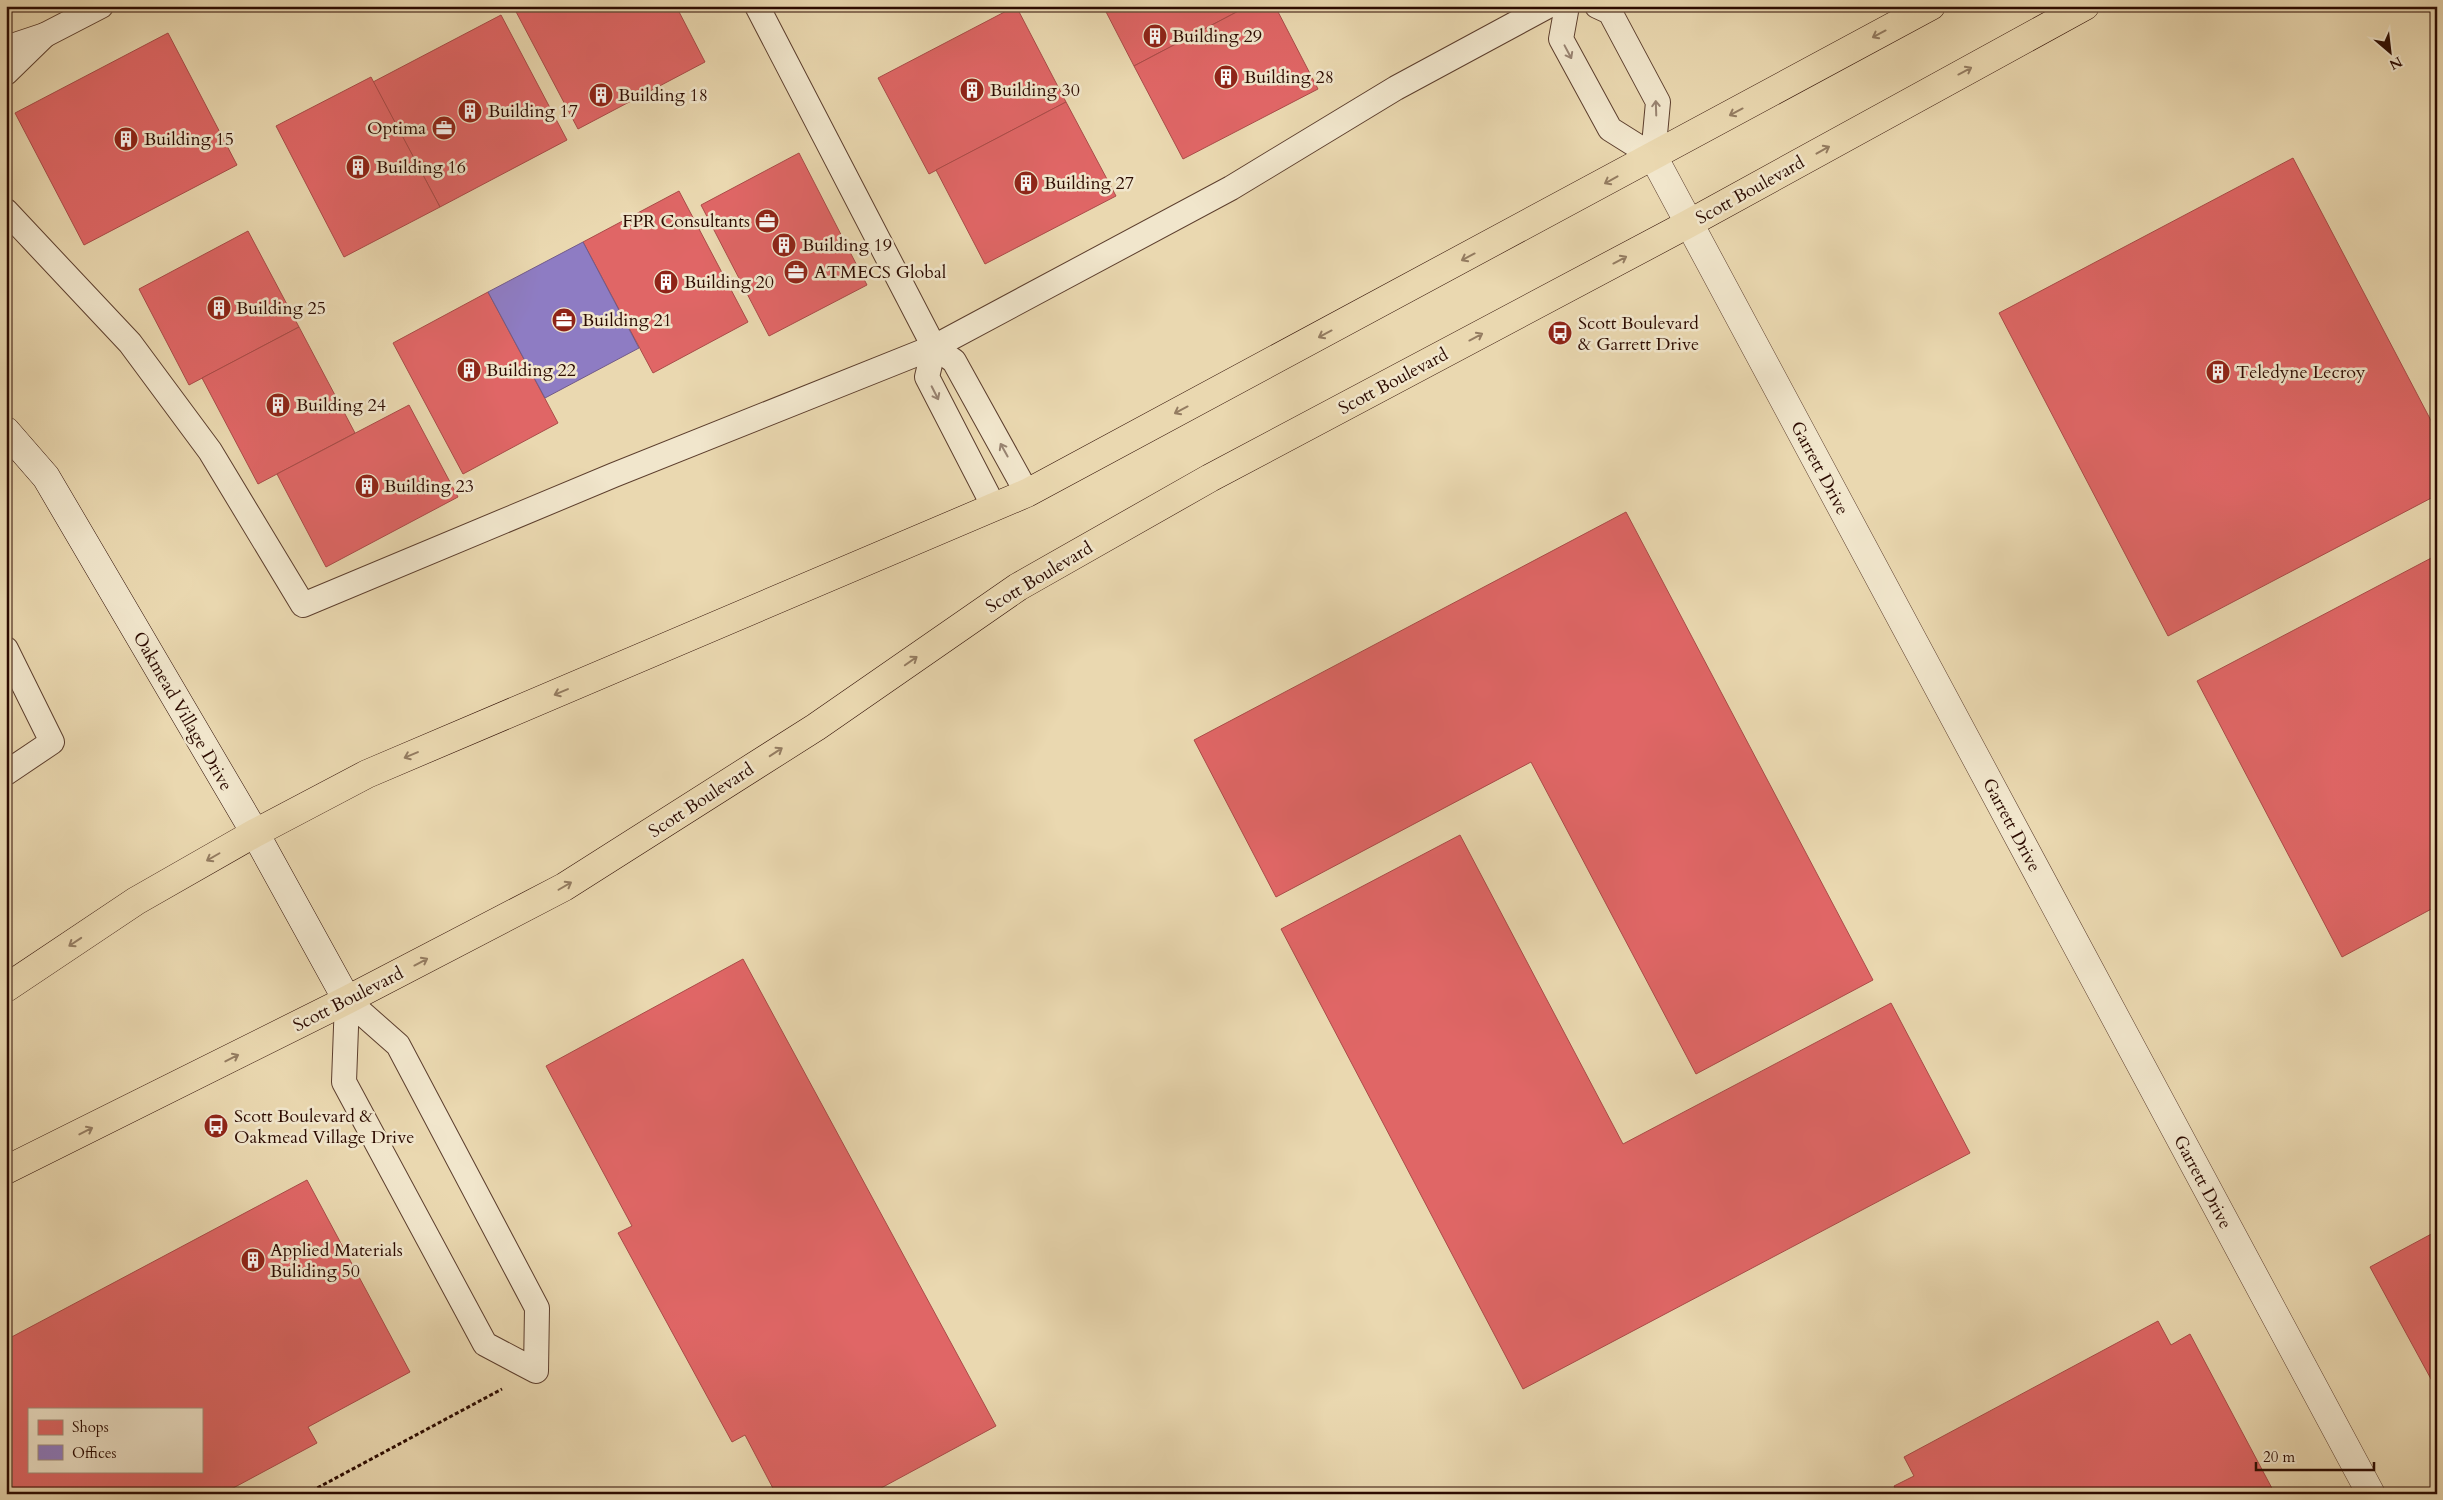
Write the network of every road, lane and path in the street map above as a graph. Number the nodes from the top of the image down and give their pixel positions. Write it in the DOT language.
graph roads {
  1 [pos="101,6"];
  2 [pos="757,6"];
  3 [pos="1548,6"];
  4 [pos="1567,6"];
  5 [pos="1597,6"];
  6 [pos="1931,6"];
  7 [pos="2086,6"];
  8 [pos="45,35"];
  9 [pos="6,48"];
  10 [pos="6,73"];
  11 [pos="1653,156"];
  12 [pos="6,211"];
  13 [pos="1688,224"];
  14 [pos="934,347"];
  15 [pos="6,431"];
  16 [pos="1028,492"];
  17 [pos="994,507"];
  18 [pos="6,649"];
  19 [pos="6,773"];
  20 [pos="255,833"];
  21 [pos="6,988"];
  22 [pos="347,1000"];
  23 [pos="6,1170"];
  24 [pos="536,1371"];
  25 [pos="306,1494"];
  26 [pos="2371,1494"];
  1 -- 8 [label="lane"];
  2 -- 14 [label="lane"];
  3 -- 14 [label="lane"];
  4 -- 11 [label="lane, one-way"];
  11 -- 5 [label="lane, one-way"];
  6 -- 11 [label="main road, one-way"];
  13 -- 7 [label="main road, Scott Boulevard, one-way"];
  8 -- 9 [label="lane"];
  8 -- 10 [label="lane"];
  11 -- 13 [label="street, Garrett Drive"];
  11 -- 16 [label="main road, one-way"];
  12 -- 14 [label="lane"];
  22 -- 13 [label="main road, Scott Boulevard, one-way"];
  13 -- 26 [label="street, Garrett Drive"];
  16 -- 14 [label="lane, one-way"];
  14 -- 17 [label="lane, one-way"];
  15 -- 20 [label="street, Oakmead Village Drive"];
  16 -- 17 [label="main road"];
  17 -- 20 [label="main road, one-way"];
  18 -- 19 [label="lane"];
  20 -- 21 [label="main road, one-way"];
  20 -- 22 [label="street, Oakmead Village Drive"];
  23 -- 22 [label="main road, Scott Boulevard, one-way"];
  22 -- 24 [label="lane"];
  22 -- 24 [label="lane"];
  24 -- 25 [label="path"];
}
